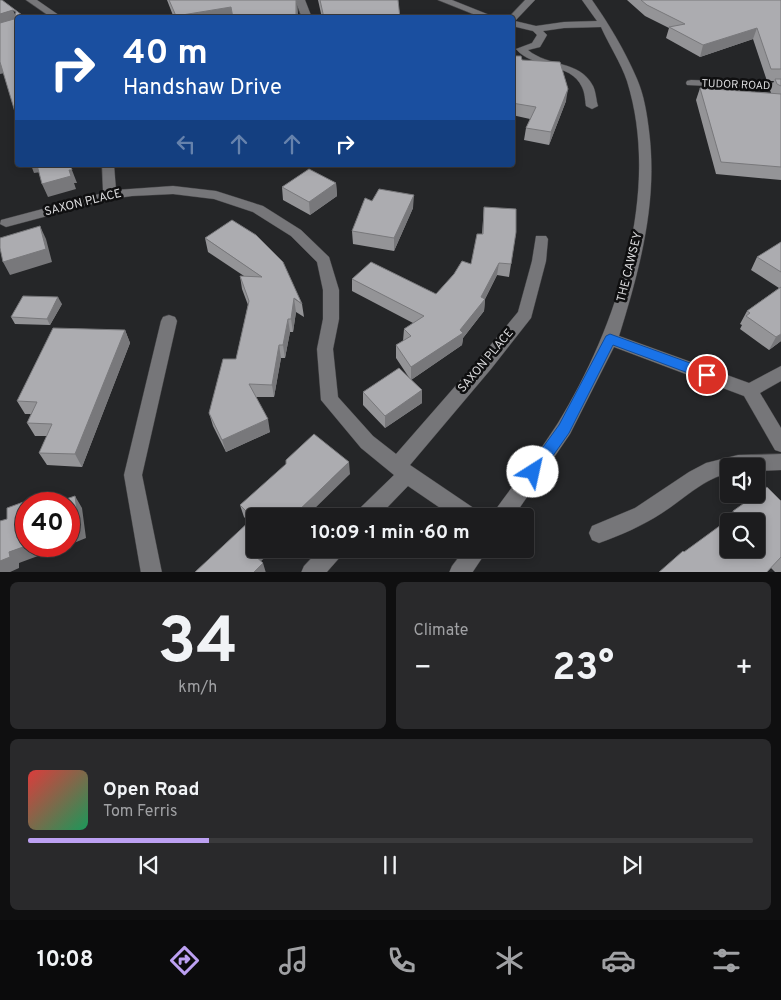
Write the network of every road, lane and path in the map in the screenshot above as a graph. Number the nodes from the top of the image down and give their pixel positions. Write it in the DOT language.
graph roads {
  1 [pos="31,0"];
  2 [pos="300,0"];
  3 [pos="443,0"];
  4 [pos="530,0"];
  5 [pos="587,0"];
  6 [pos="54,15"];
  7 [pos="307,15"];
  8 [pos="485,15"];
  9 [pos="515,18"];
  10 [pos="515,22"];
  11 [pos="604,24"];
  12 [pos="536,29"];
  13 [pos="691,83"];
  14 [pos="781,86"];
  15 [pos="592,106"];
  16 [pos="108,167"];
  17 [pos="110,195"];
  18 [pos="6,223"];
  19 [pos="541,239"];
  20 [pos="169,321"];
  21 [pos="610,339"];
  22 [pos="781,373"];
  23 [pos="750,391"];
  24 [pos="781,444"];
  25 [pos="781,462"];
  26 [pos="402,470"];
  27 [pos="372,508"];
  28 [pos="457,508"];
  29 [pos="509,508"];
  30 [pos="599,533"];
  31 [pos="325,558"];
  32 [pos="471,558"];
  33 [pos="152,572"];
  34 [pos="311,572"];
  35 [pos="459,572"];
  1 -- 6 [label="street"];
  2 -- 7 [label="street"];
  3 -- 8 [label="street"];
  4 -- 9 [label="street"];
  5 -- 11 [label="street, THE CAWSEY"];
  10 -- 12 [label="street"];
  11 -- 12 [label="street"];
  11 -- 21 [label="street, THE CAWSEY"];
  12 -- 15 [label="street"];
  13 -- 14 [label="street, TUDOR ROAD"];
  16 -- 17 [label="street"];
  17 -- 18 [label="street, SAXON PLACE"];
  17 -- 26 [label="street, SAXON PLACE"];
  19 -- 26 [label="street, SAXON PLACE"];
  20 -- 33 [label="street"];
  21 -- 23 [label="street"];
  21 -- 29 [label="street, THE CAWSEY"];
  22 -- 23 [label="street"];
  23 -- 24 [label="street"];
  25 -- 30 [label="street"];
  26 -- 27 [label="street, SAXON PLACE"];
  26 -- 28 [label="street, SAXON PLACE"];
  31 -- 34 [label="street"];
  32 -- 35 [label="street"];
}
